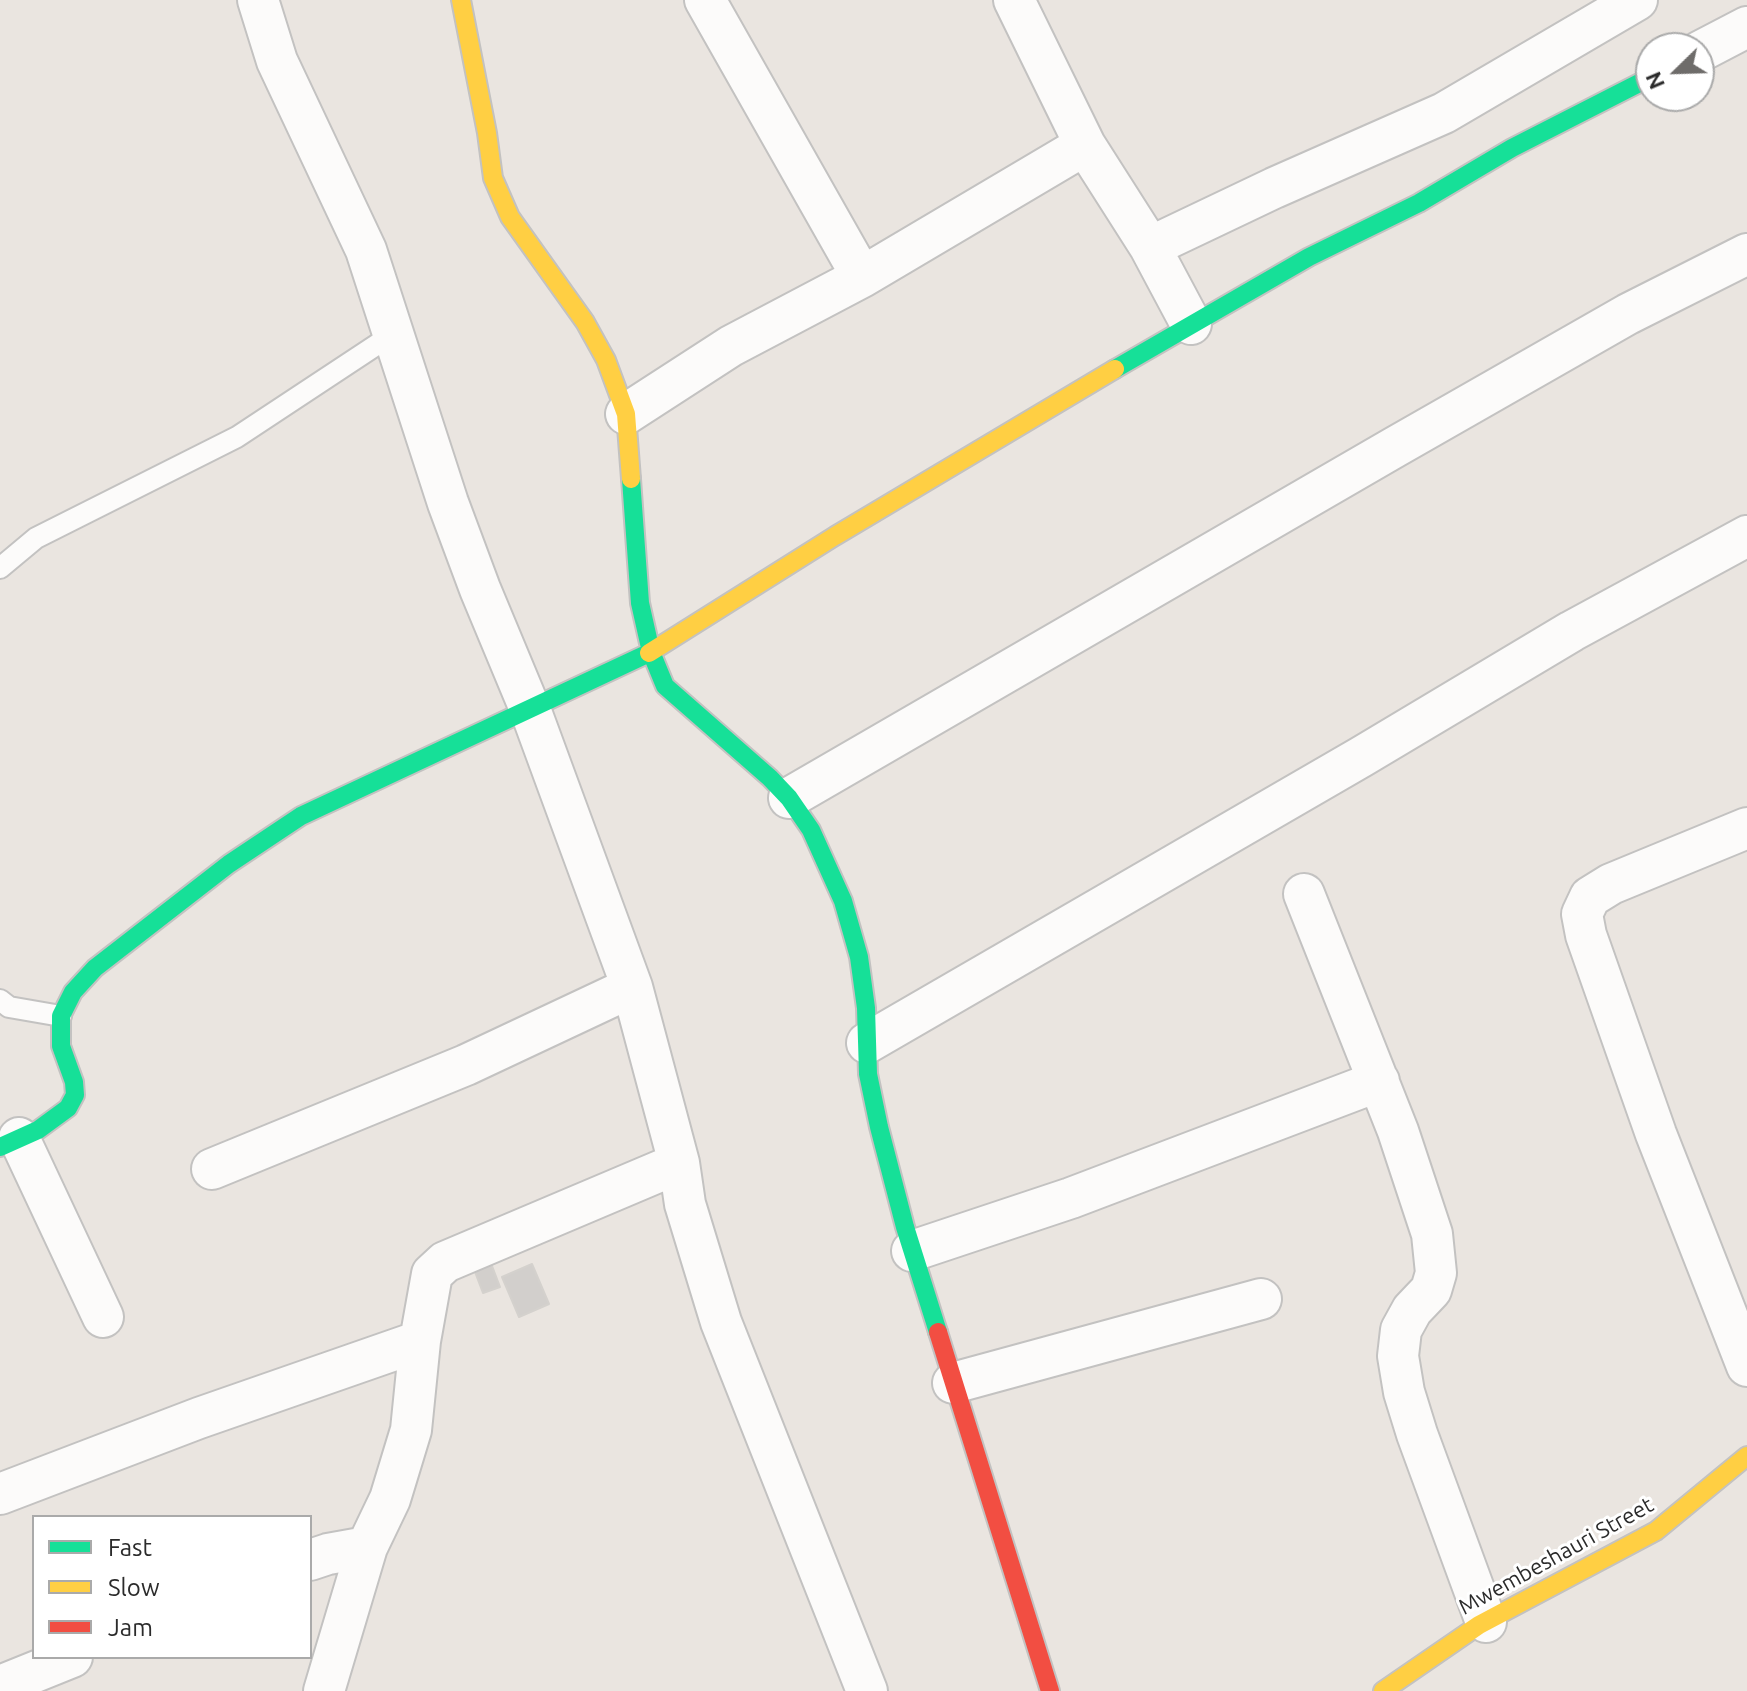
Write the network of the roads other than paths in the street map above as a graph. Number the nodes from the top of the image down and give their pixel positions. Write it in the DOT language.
graph roads {
  1 [pos="258,0"];
  2 [pos="461,0"];
  3 [pos="705,0"];
  4 [pos="1014,0"];
  5 [pos="1637,0"];
  6 [pos="1747,27"];
  7 [pos="1715,44"];
  8 [pos="1635,85"];
  9 [pos="1085,145"];
  10 [pos="1150,247"];
  11 [pos="1747,254"];
  12 [pos="862,277"];
  13 [pos="1191,324"];
  14 [pos="393,334"];
  15 [pos="626,414"];
  16 [pos="1747,536"];
  17 [pos="0,568"];
  18 [pos="651,652"];
  19 [pos="530,709"];
  20 [pos="789,798"];
  21 [pos="1747,828"];
  22 [pos="1304,894"];
  23 [pos="632,987"];
  24 [pos="0,1000"];
  25 [pos="61,1016"];
  26 [pos="867,1043"];
  27 [pos="1379,1081"];
  28 [pos="10,1143"];
  29 [pos="679,1163"];
  30 [pos="212,1169"];
  31 [pos="912,1251"];
  32 [pos="1261,1299"];
  33 [pos="103,1317"];
  34 [pos="420,1341"];
  35 [pos="1747,1366"];
  36 [pos="953,1383"];
  37 [pos="1747,1456"];
  38 [pos="0,1494"];
  39 [pos="367,1547"];
  40 [pos="312,1559"];
  41 [pos="1486,1622"];
  42 [pos="67,1659"];
  43 [pos="0,1686"];
  44 [pos="324,1691"];
  45 [pos="867,1691"];
  46 [pos="1050,1691"];
  47 [pos="1383,1691"];
  1 -- 14 [label="street"];
  2 -- 15 [label="street"];
  3 -- 12 [label="street"];
  4 -- 9 [label="street"];
  5 -- 10 [label="street"];
  6 -- 7 [label="street"];
  8 -- 13 [label="street"];
  9 -- 10 [label="street"];
  9 -- 12 [label="street"];
  10 -- 13 [label="street"];
  11 -- 20 [label="street"];
  12 -- 15 [label="street"];
  13 -- 18 [label="street"];
  14 -- 17 [label="lane"];
  14 -- 19 [label="street"];
  15 -- 18 [label="street"];
  16 -- 26 [label="street"];
  18 -- 19 [label="street"];
  18 -- 20 [label="street"];
  19 -- 23 [label="street"];
  19 -- 25 [label="street"];
  20 -- 26 [label="street"];
  21 -- 35 [label="street"];
  22 -- 27 [label="street"];
  23 -- 29 [label="street"];
  23 -- 30 [label="street"];
  24 -- 25 [label="lane"];
  25 -- 28 [label="street"];
  26 -- 31 [label="street"];
  27 -- 31 [label="street"];
  27 -- 41 [label="street"];
  28 -- 33 [label="street"];
  29 -- 34 [label="street"];
  29 -- 45 [label="street"];
  31 -- 36 [label="street"];
  32 -- 36 [label="street"];
  34 -- 38 [label="street"];
  34 -- 39 [label="street"];
  36 -- 46 [label="street"];
  37 -- 41 [label="street, Mwembeshauri Street"];
  39 -- 40 [label="street"];
  39 -- 44 [label="street"];
  41 -- 47 [label="street, Mwembeshauri Street"];
  42 -- 43 [label="street"];
}
